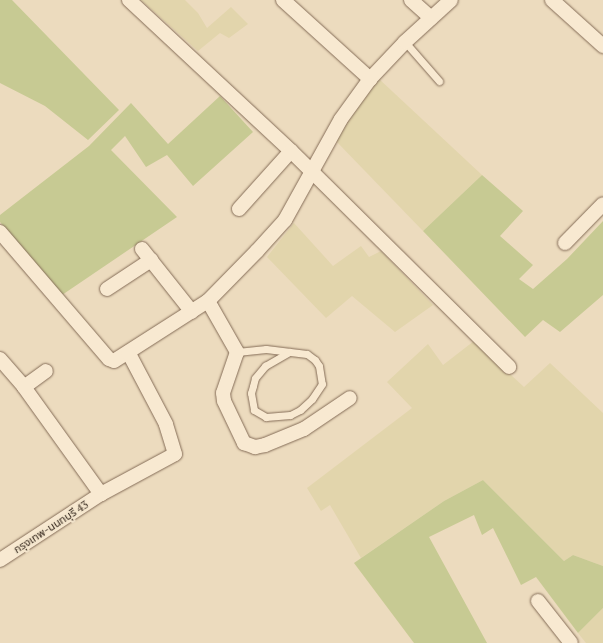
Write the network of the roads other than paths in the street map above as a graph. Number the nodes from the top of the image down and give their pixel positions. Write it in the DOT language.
graph roads {
  1 [pos="129,0"];
  2 [pos="283,0"];
  3 [pos="411,0"];
  4 [pos="452,0"];
  5 [pos="553,1"];
  6 [pos="431,18"];
  7 [pos="405,42"];
  8 [pos="603,46"];
  9 [pos="370,79"];
  10 [pos="439,81"];
  11 [pos="291,151"];
  12 [pos="312,172"];
  13 [pos="603,204"];
  14 [pos="239,209"];
  15 [pos="0,232"];
  16 [pos="565,243"];
  17 [pos="108,289"];
  18 [pos="208,301"];
  19 [pos="192,312"];
  20 [pos="128,352"];
  21 [pos="237,352"];
  22 [pos="289,352"];
  23 [pos="0,359"];
  24 [pos="509,367"];
  25 [pos="46,371"];
  26 [pos="24,386"];
  27 [pos="350,398"];
  28 [pos="101,494"];
  29 [pos="0,560"];
  30 [pos="538,601"];
  31 [pos="572,643"];
  1 -- 11 [label="street"];
  2 -- 9 [label="street"];
  3 -- 6 [label="street"];
  4 -- 6 [label="street"];
  5 -- 8 [label="street"];
  6 -- 7 [label="street"];
  7 -- 9 [label="street"];
  7 -- 10 [label="lane"];
  9 -- 12 [label="street"];
  11 -- 12 [label="street"];
  11 -- 14 [label="street"];
  12 -- 18 [label="street"];
  12 -- 24 [label="street"];
  13 -- 16 [label="street"];
  15 -- 20 [label="street"];
  17 -- 19 [label="street"];
  18 -- 19 [label="street"];
  18 -- 21 [label="street"];
  19 -- 20 [label="street"];
  20 -- 28 [label="street, กรุงเทพ-นนทบุรี 43"];
  21 -- 22 [label="lane"];
  21 -- 27 [label="street"];
  22 -- 22 [label="lane"];
  23 -- 26 [label="street"];
  25 -- 26 [label="street"];
  26 -- 28 [label="street"];
  28 -- 29 [label="street, กรุงเทพ-นนทบุรี 43"];
  30 -- 31 [label="street"];
}
